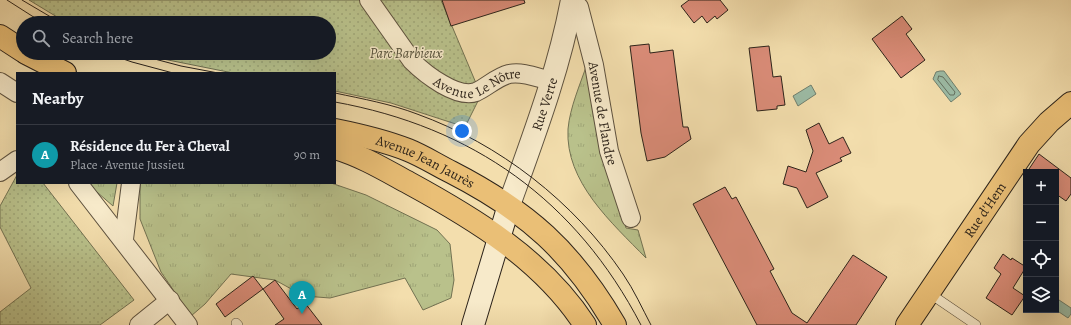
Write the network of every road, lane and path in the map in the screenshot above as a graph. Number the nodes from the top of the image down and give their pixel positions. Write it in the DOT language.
graph roads {
  1 [pos="369,0"];
  2 [pos="578,5"];
  3 [pos="0,36"];
  4 [pos="16,46"];
  5 [pos="39,60"];
  6 [pos="62,72"];
  7 [pos="551,81"];
  8 [pos="0,82"];
  9 [pos="16,92"];
  10 [pos="1071,103"];
  11 [pos="336,130"];
  12 [pos="336,148"];
  13 [pos="16,161"];
  14 [pos="0,172"];
  15 [pos="79,184"];
  16 [pos="132,184"];
  17 [pos="509,205"];
  18 [pos="631,218"];
  19 [pos="499,238"];
  20 [pos="124,239"];
  21 [pos="929,293"];
  22 [pos="170,300"];
  23 [pos="139,325"];
  24 [pos="188,325"];
  25 [pos="473,325"];
  26 [pos="585,325"];
  27 [pos="615,325"];
  28 [pos="907,325"];
  29 [pos="976,325"];
  1 -- 7 [label="street, Avenue Le Nôtre"];
  2 -- 7 [label="street, Rue Verte"];
  2 -- 18 [label="street, Avenue de Flandre"];
  3 -- 4 [label="main road"];
  5 -- 6 [label="main road"];
  7 -- 17 [label="street, Rue Verte"];
  8 -- 9 [label="street"];
  10 -- 21 [label="main road, Rue d'Hem"];
  11 -- 17 [label="main road, Avenue Jean Jaurès"];
  12 -- 19 [label="main road, Avenue Jean Jaurès"];
  13 -- 14 [label="street"];
  15 -- 20 [label="street"];
  16 -- 20 [label="street"];
  17 -- 19 [label="street, Rue Verte"];
  17 -- 27 [label="main road"];
  19 -- 25 [label="street, Rue Verte"];
  19 -- 26 [label="main road"];
  20 -- 22 [label="street"];
  21 -- 28 [label="main road, Rue d'Hem"];
  21 -- 29 [label="lane"];
  22 -- 23 [label="street"];
  22 -- 24 [label="street"];
}
